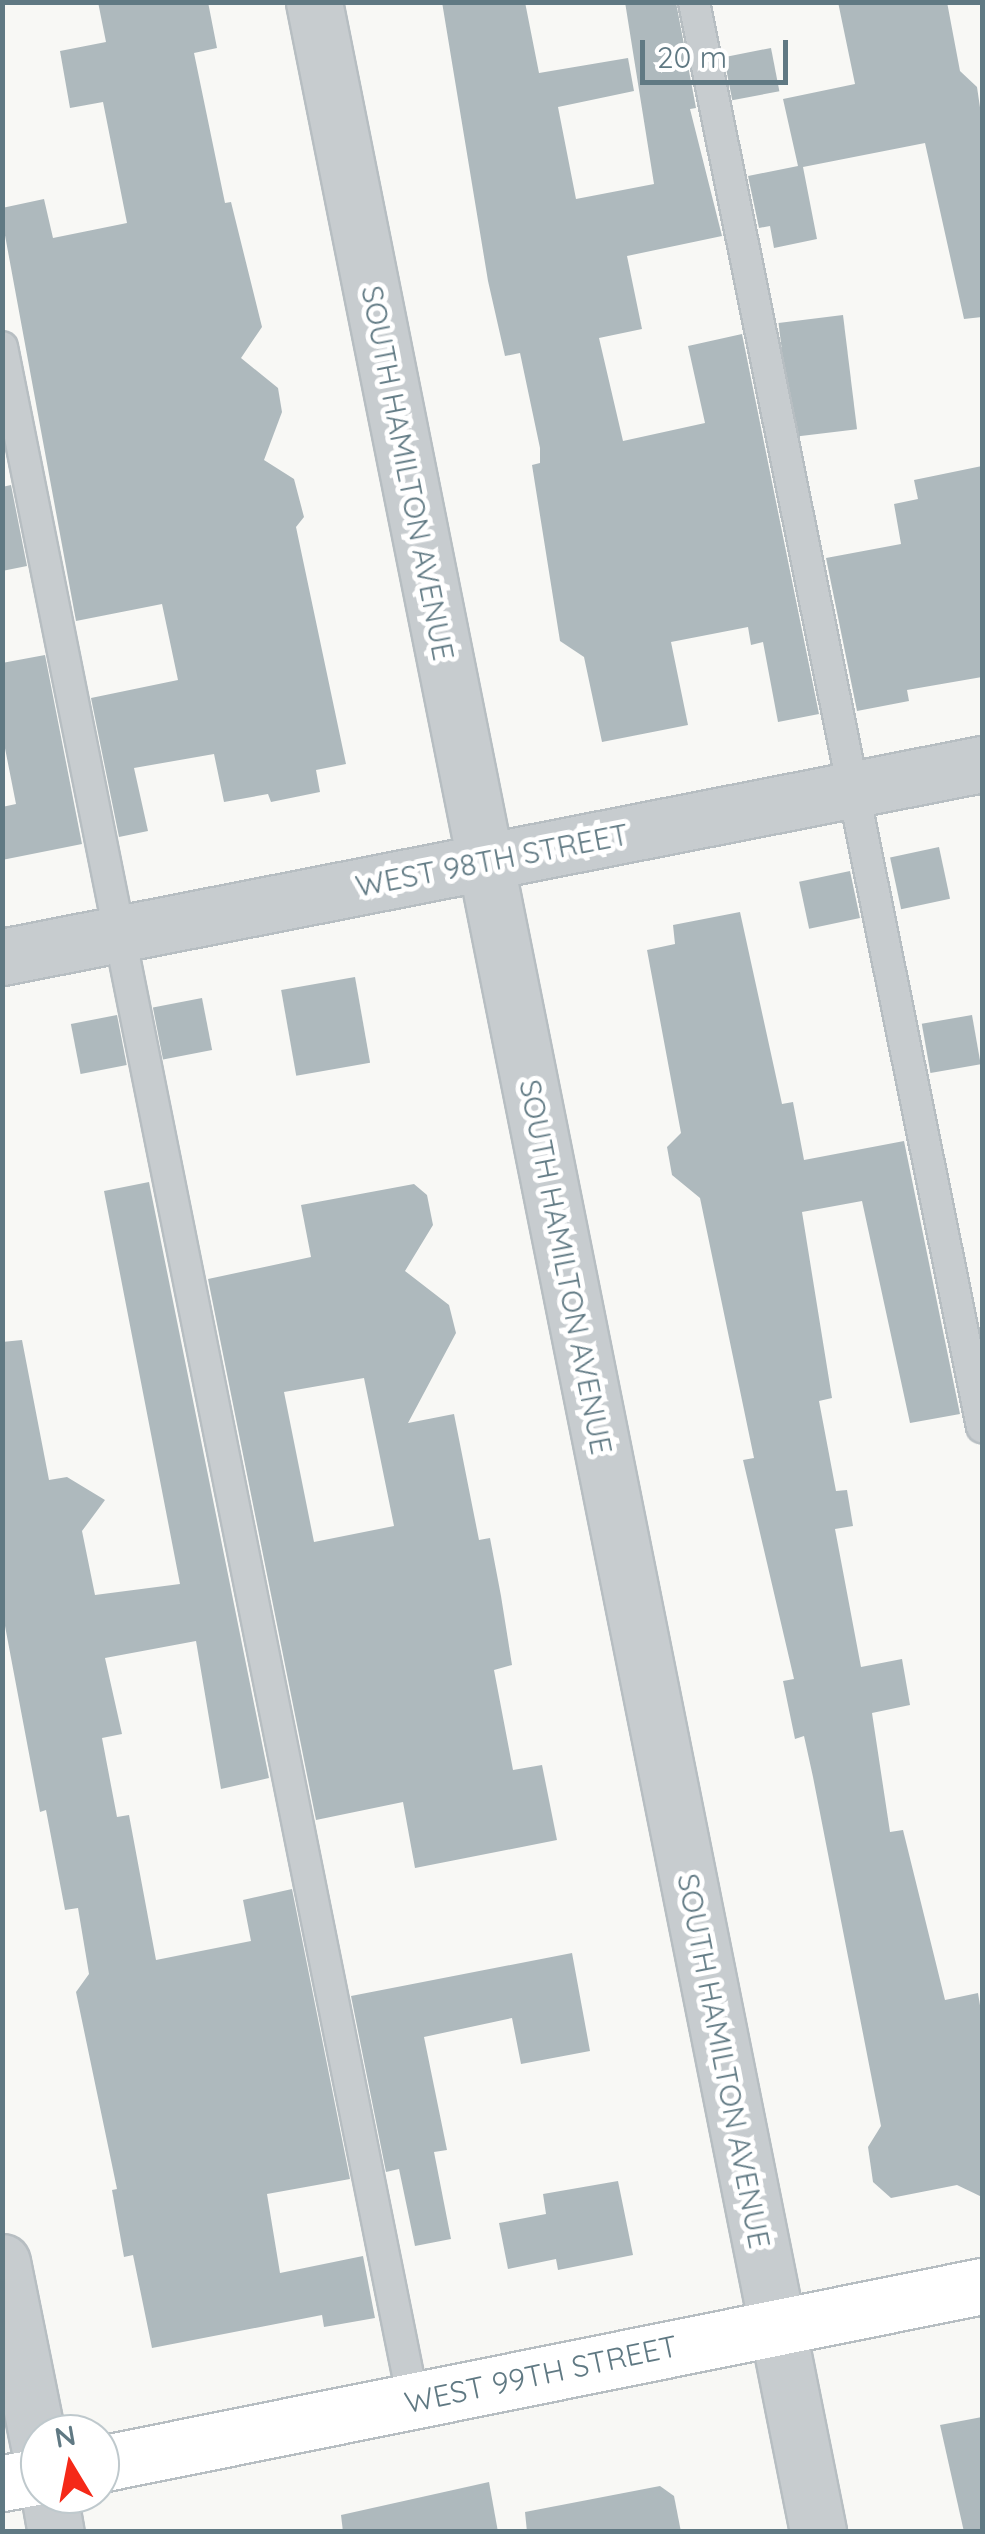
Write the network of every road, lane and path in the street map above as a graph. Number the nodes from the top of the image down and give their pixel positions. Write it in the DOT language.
graph roads {
  1 [pos="314,2"];
  2 [pos="694,2"];
  3 [pos="2,347"];
  4 [pos="982,764"];
  5 [pos="854,789"];
  6 [pos="486,862"];
  7 [pos="120,934"];
  8 [pos="2,957"];
  9 [pos="982,1427"];
  10 [pos="2,2262"];
  11 [pos="982,2286"];
  12 [pos="777,2326"];
  13 [pos="412,2400"];
  14 [pos="33,2414"];
  15 [pos="120,2460"];
  16 [pos="818,2532"];
  1 -- 6 [label="street, SOUTH HAMILTON AVENUE"];
  2 -- 5 [label="lane"];
  3 -- 7 [label="lane"];
  4 -- 5 [label="street, WEST 98TH STREET"];
  5 -- 6 [label="street, WEST 98TH STREET"];
  5 -- 9 [label="lane"];
  6 -- 7 [label="street, WEST 98TH STREET"];
  6 -- 12 [label="street, SOUTH HAMILTON AVENUE"];
  7 -- 8 [label="street, WEST 98TH STREET"];
  7 -- 13 [label="lane"];
  10 -- 14 [label="street"];
  11 -- 12 [label="street, WEST 99TH STREET"];
  12 -- 13 [label="street, WEST 99TH STREET"];
  12 -- 16 [label="street, SOUTH HAMILTON AVENUE"];
  13 -- 15 [label="street, WEST 99TH STREET"];
}
